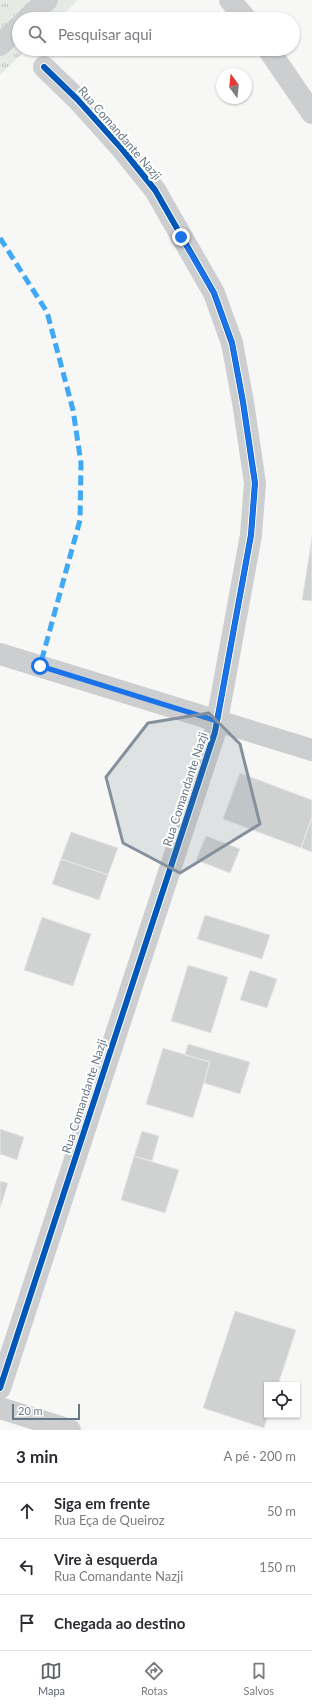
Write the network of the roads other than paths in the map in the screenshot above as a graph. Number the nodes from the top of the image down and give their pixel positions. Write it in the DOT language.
graph roads {
  1 [pos="47,0"];
  2 [pos="230,0"];
  3 [pos="34,12"];
  4 [pos="240,12"];
  5 [pos="12,34"];
  6 [pos="0,45"];
  7 [pos="273,56"];
  8 [pos="44,68"];
  9 [pos="312,113"];
  10 [pos="0,654"];
  11 [pos="217,721"];
  12 [pos="312,750"];
  13 [pos="0,1388"];
  14 [pos="0,1408"];
  15 [pos="70,1430"];
  1 -- 3 [label="street"];
  2 -- 4 [label="street"];
  5 -- 6 [label="street"];
  7 -- 9 [label="street"];
  8 -- 11 [label="street, Rua Comandante Nazji"];
  10 -- 11 [label="street"];
  11 -- 12 [label="street"];
  11 -- 13 [label="street, Rua Comandante Nazji"];
  14 -- 15 [label="street"];
}
